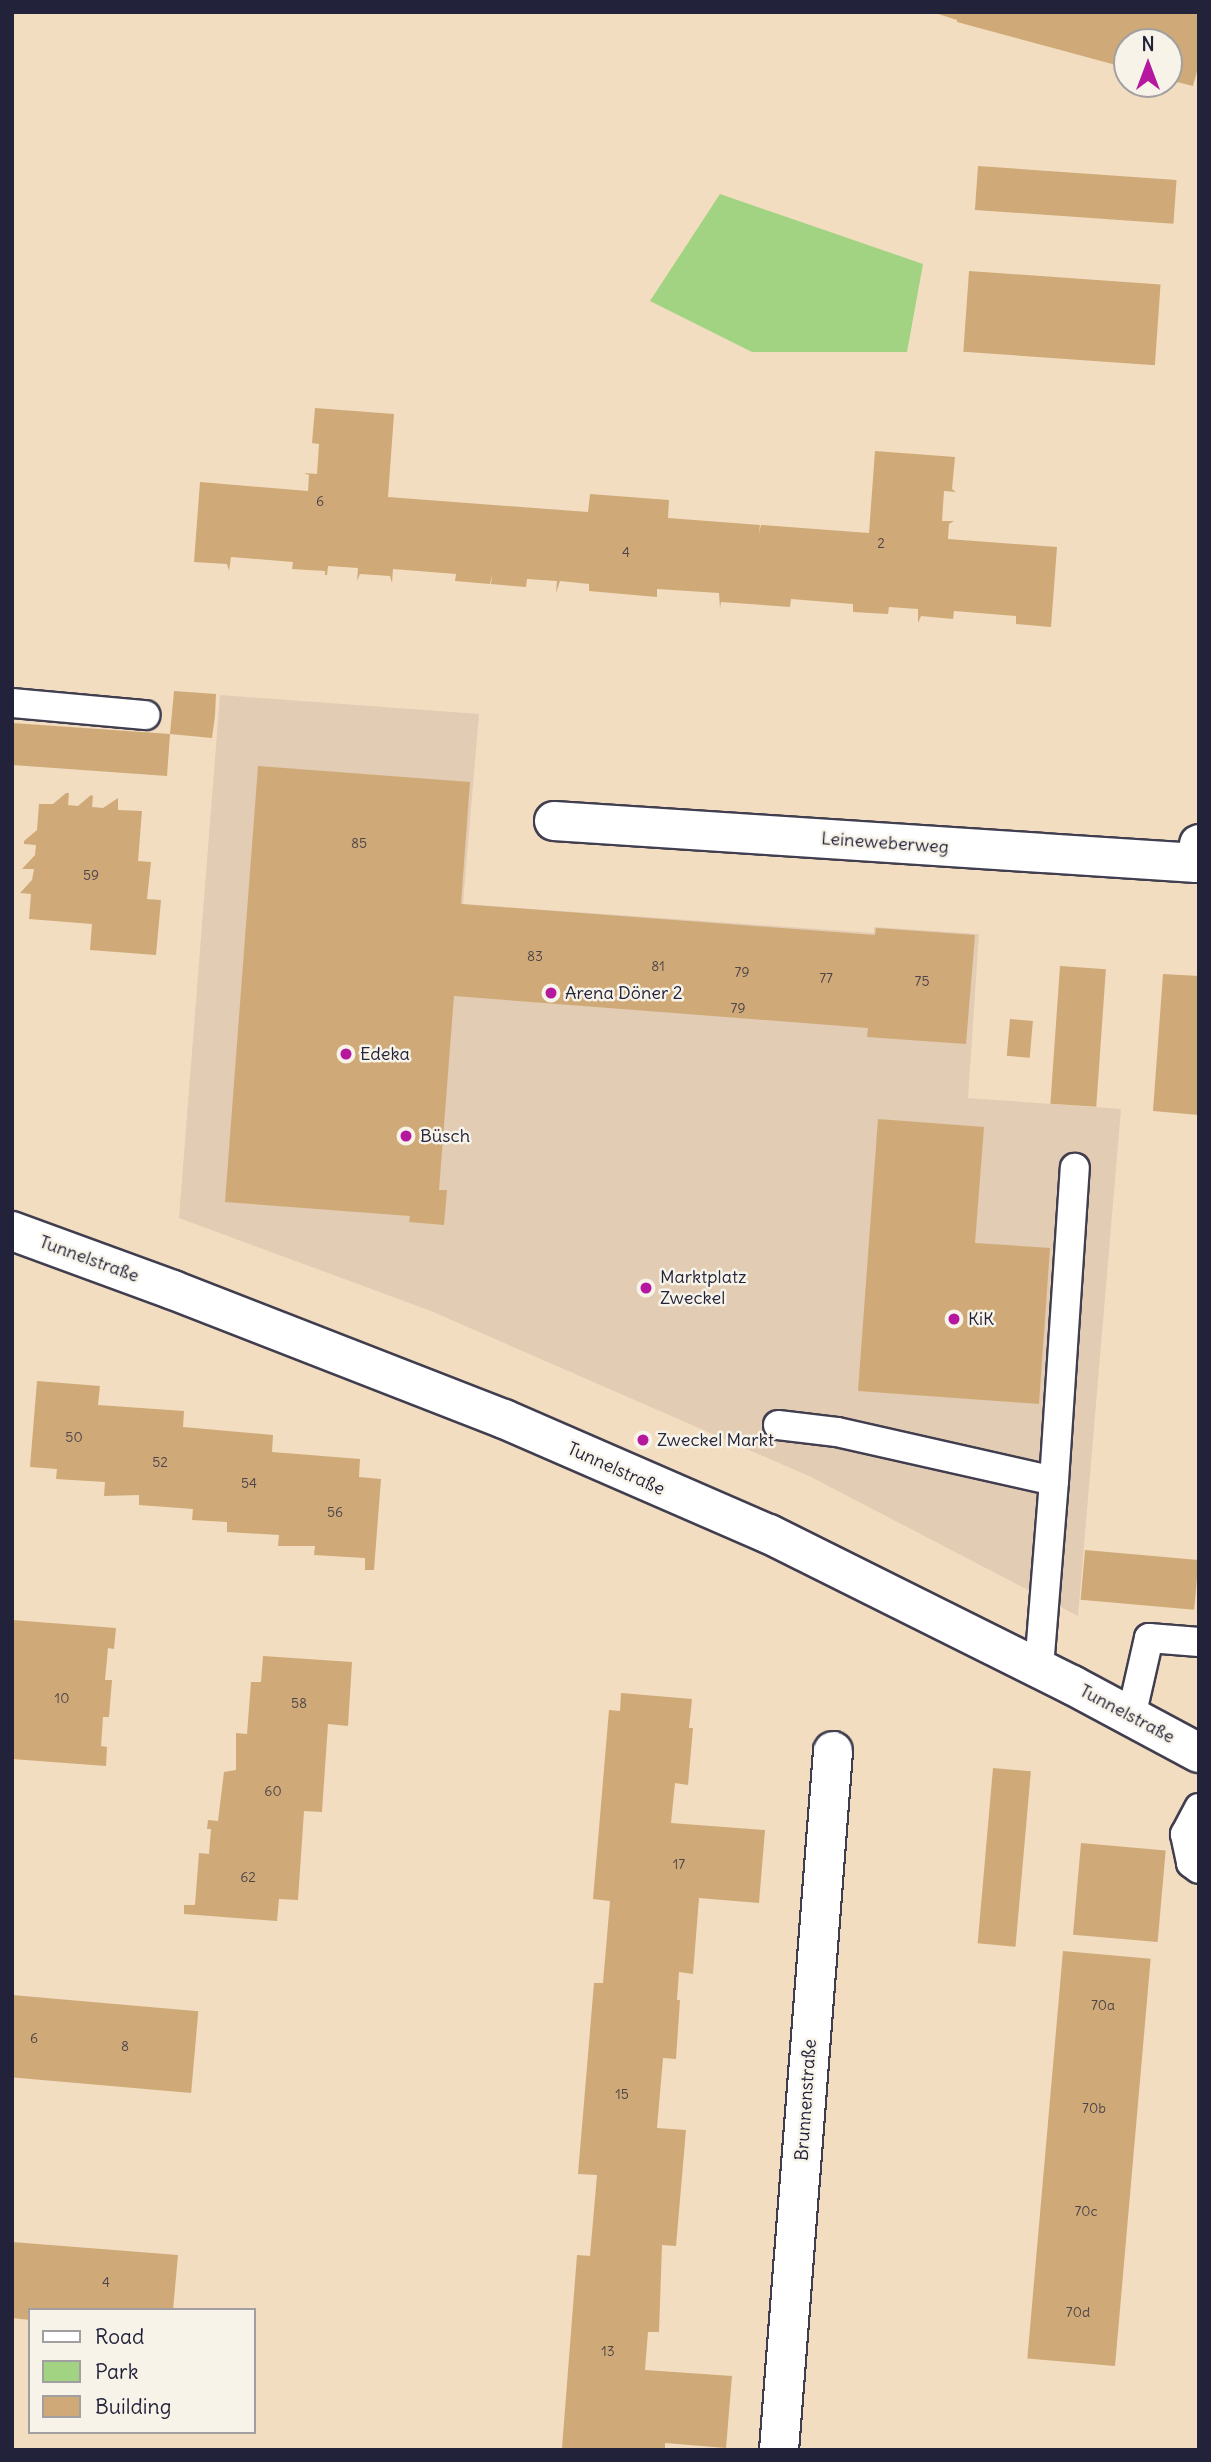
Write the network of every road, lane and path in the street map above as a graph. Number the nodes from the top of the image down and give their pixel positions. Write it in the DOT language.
graph roads {
  1 [pos="12,703"];
  2 [pos="145,715"];
  3 [pos="554,821"];
  4 [pos="1199,844"];
  5 [pos="1075,1168"];
  6 [pos="12,1231"];
  7 [pos="778,1425"];
  8 [pos="1054,1481"];
  9 [pos="1199,1642"];
  10 [pos="1039,1669"];
  11 [pos="1131,1717"];
  12 [pos="833,1751"];
  13 [pos="1199,1753"];
  14 [pos="1199,1808"];
  15 [pos="1199,1870"];
  16 [pos="779,2450"];
  1 -- 2 [label="lane"];
  3 -- 4 [label="street, Leineweberweg"];
  5 -- 8 [label="lane"];
  6 -- 10 [label="street, Tunnelstraße"];
  7 -- 8 [label="lane"];
  8 -- 10 [label="lane"];
  9 -- 11 [label="lane"];
  10 -- 11 [label="street, Tunnelstraße"];
  11 -- 13 [label="street, Tunnelstraße"];
  12 -- 16 [label="street, Brunnenstraße"];
  14 -- 15 [label="lane"];
}
